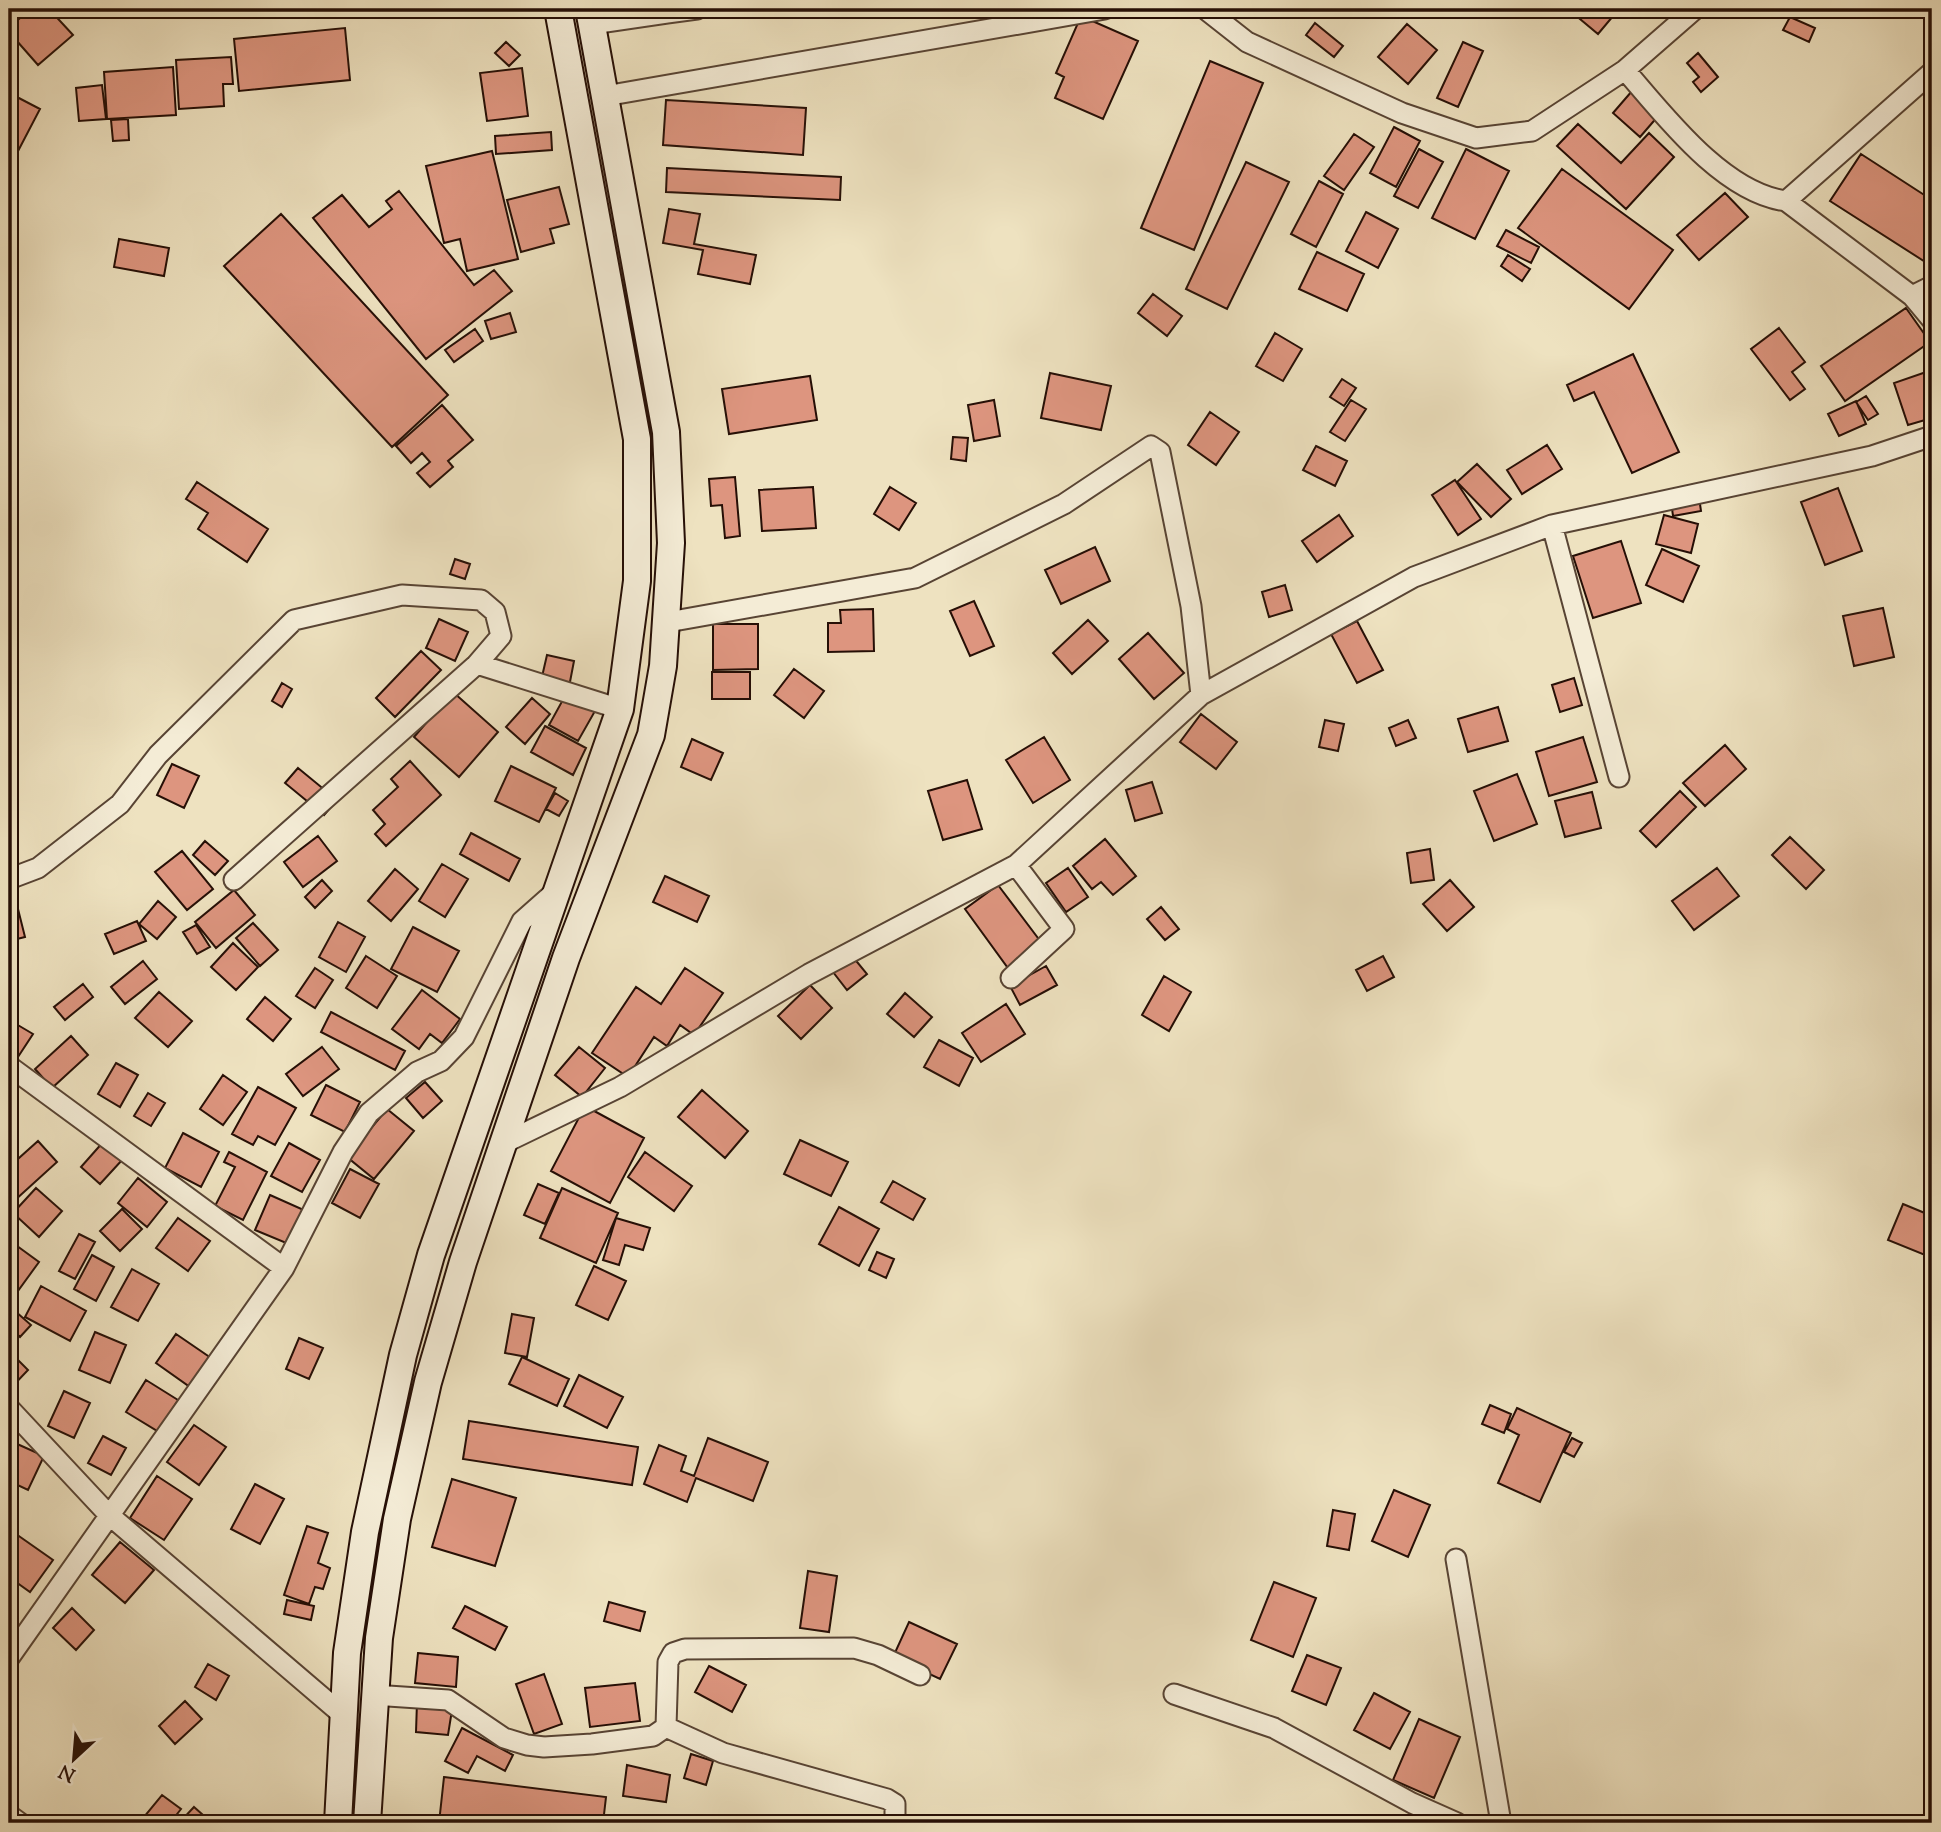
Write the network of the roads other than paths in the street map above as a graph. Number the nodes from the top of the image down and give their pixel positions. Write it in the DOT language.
graph roads {
  1 [pos="558,9"];
  2 [pos="697,9"];
  3 [pos="1105,9"];
  4 [pos="1205,9"];
  5 [pos="1695,9"];
  6 [pos="667,11"];
  7 [pos="591,16"];
  8 [pos="1625,70"];
  9 [pos="1932,72"];
  10 [pos="605,96"];
  11 [pos="1786,201"];
  12 [pos="1932,286"];
  13 [pos="1912,296"];
  14 [pos="1932,320"];
  15 [pos="1932,436"];
  16 [pos="1552,526"];
  17 [pos="668,622"];
  18 [pos="477,664"];
  19 [pos="1201,695"];
  20 [pos="620,709"];
  21 [pos="1619,777"];
  22 [pos="1016,865"];
  23 [pos="9,879"];
  24 [pos="234,880"];
  25 [pos="557,890"];
  26 [pos="1011,978"];
  27 [pos="9,1066"];
  28 [pos="502,1144"];
  29 [pos="284,1268"];
  30 [pos="9,1408"];
  31 [pos="108,1514"];
  32 [pos="1456,1559"];
  33 [pos="9,1658"];
  34 [pos="920,1675"];
  35 [pos="1174,1694"];
  36 [pos="373,1695"];
  37 [pos="343,1714"];
  38 [pos="666,1727"];
  39 [pos="9,1815"];
  40 [pos="20,1823"];
  41 [pos="338,1823"];
  42 [pos="367,1823"];
  43 [pos="895,1823"];
  44 [pos="1457,1823"];
  45 [pos="1501,1823"];
  1 -- 20 [label="main road"];
  2 -- 6 [label="street"];
  3 -- 10 [label="street"];
  4 -- 8 [label="street"];
  5 -- 8 [label="street"];
  6 -- 7 [label="street"];
  7 -- 10 [label="main road"];
  8 -- 11 [label="street"];
  9 -- 11 [label="street"];
  10 -- 17 [label="main road"];
  11 -- 13 [label="street"];
  12 -- 13 [label="street"];
  13 -- 14 [label="street"];
  15 -- 16 [label="street"];
  16 -- 19 [label="street"];
  16 -- 21 [label="street"];
  17 -- 19 [label="street"];
  17 -- 28 [label="main road"];
  18 -- 20 [label="street"];
  18 -- 23 [label="street"];
  18 -- 24 [label="street"];
  19 -- 22 [label="street"];
  20 -- 25 [label="main road"];
  22 -- 26 [label="street"];
  22 -- 28 [label="street"];
  25 -- 29 [label="street"];
  25 -- 37 [label="main road"];
  27 -- 29 [label="street"];
  28 -- 36 [label="main road"];
  29 -- 31 [label="street"];
  30 -- 31 [label="street"];
  31 -- 33 [label="street"];
  31 -- 37 [label="street"];
  32 -- 45 [label="street"];
  34 -- 38 [label="street"];
  35 -- 44 [label="street"];
  36 -- 38 [label="street"];
  36 -- 42 [label="main road"];
  37 -- 41 [label="main road"];
  38 -- 43 [label="street"];
  39 -- 40 [label="street"];
}
